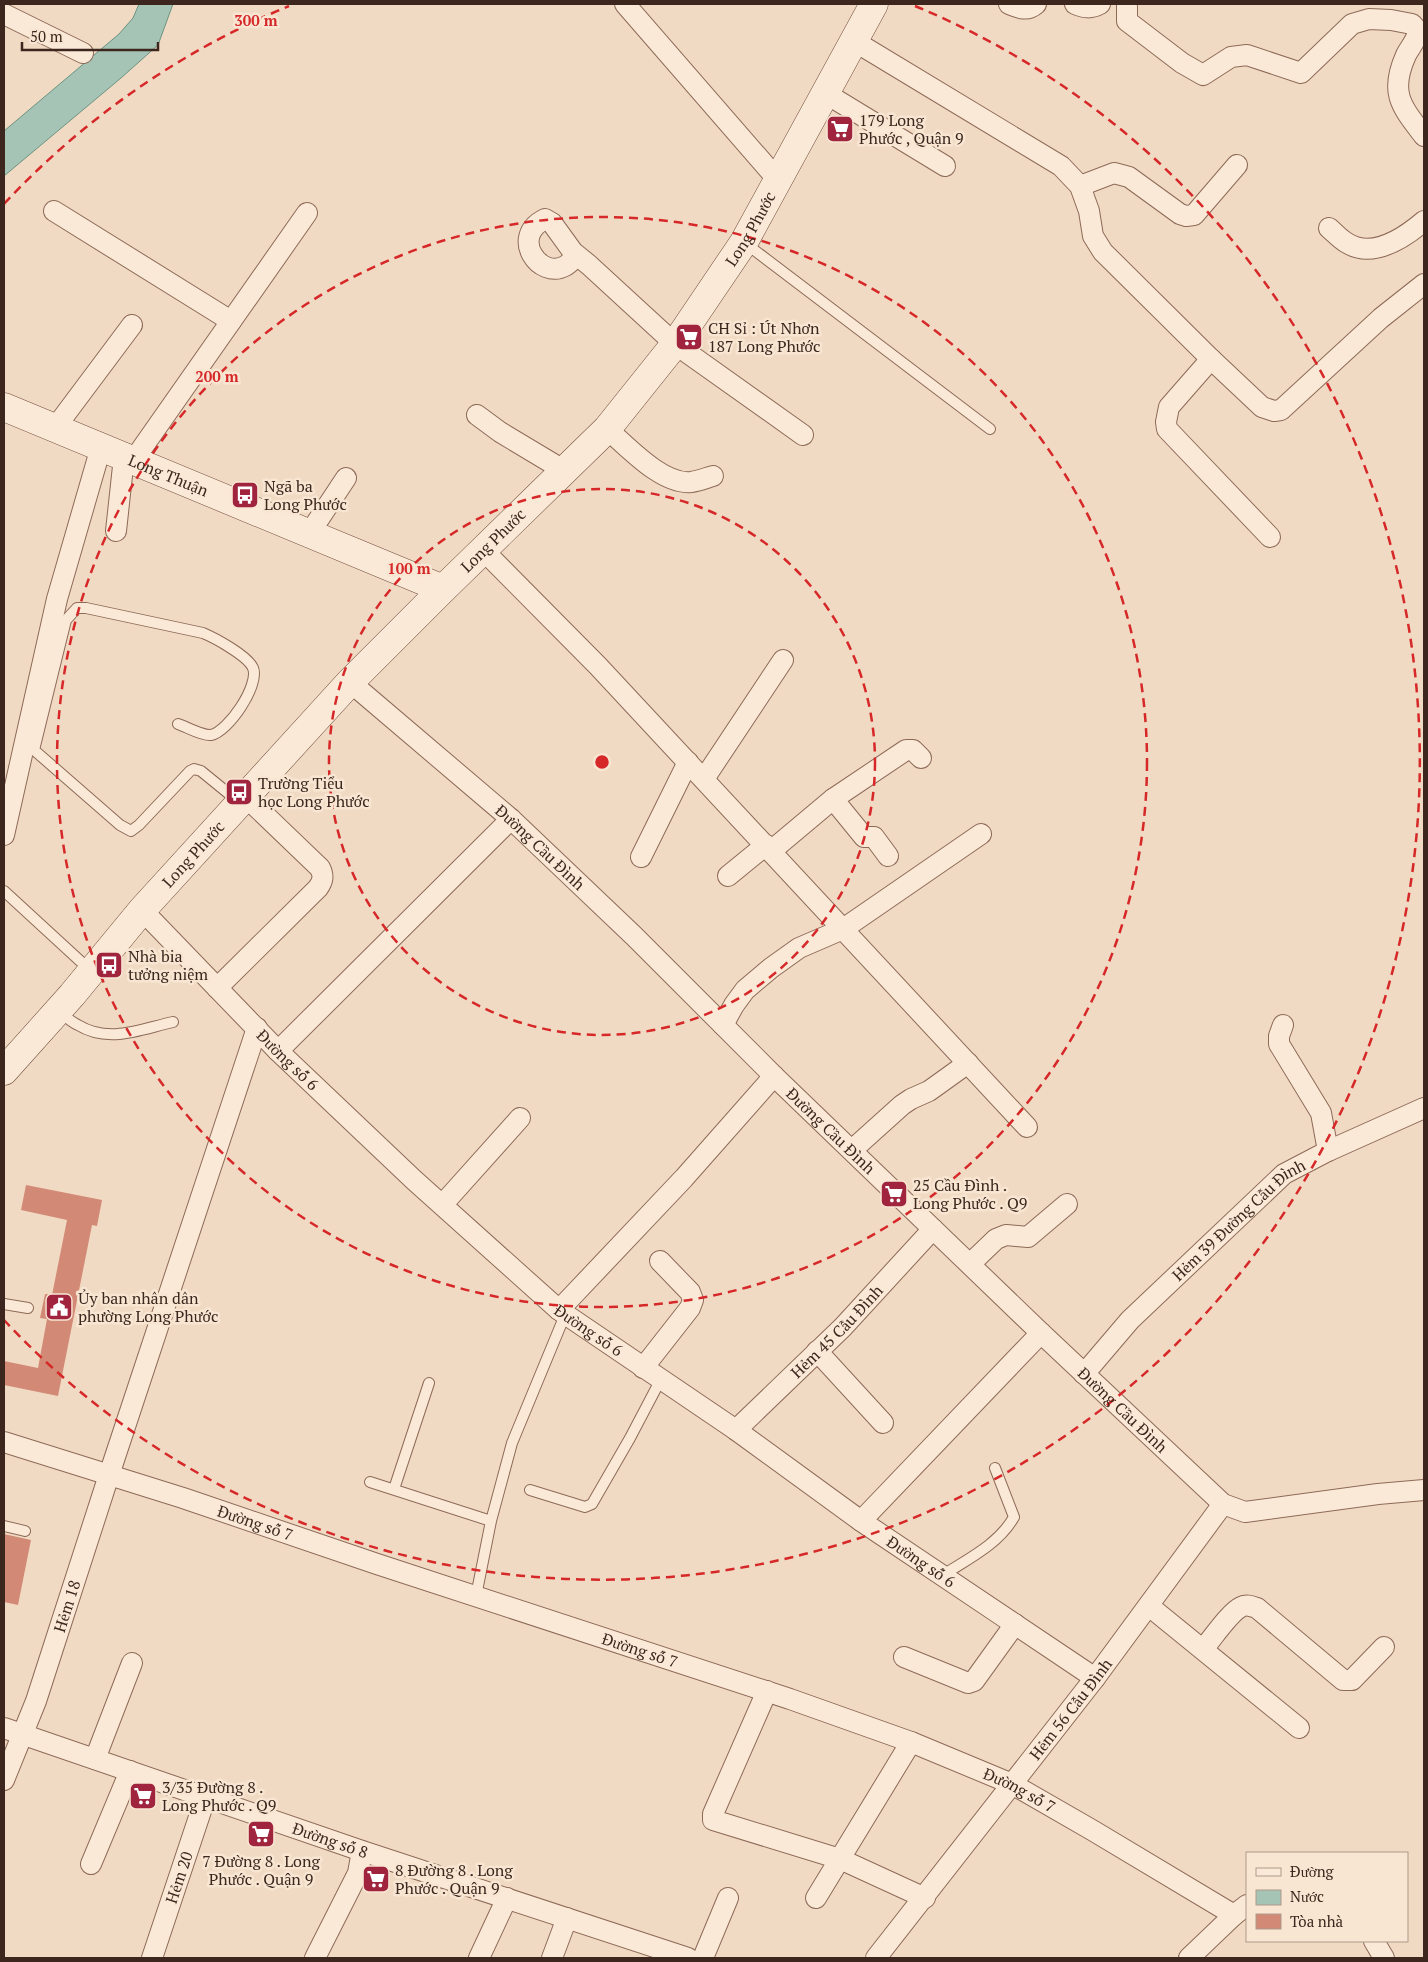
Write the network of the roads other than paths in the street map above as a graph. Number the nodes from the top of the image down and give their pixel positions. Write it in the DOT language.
graph roads {
  1 [pos="625,4"];
  2 [pos="874,4"];
  3 [pos="1010,4"];
  4 [pos="1036,4"];
  5 [pos="1075,4"];
  6 [pos="1100,4"];
  7 [pos="1128,5"];
  8 [pos="4,14"];
  9 [pos="854,41"];
  10 [pos="83,53"];
  11 [pos="825,93"];
  12 [pos="1424,136"];
  13 [pos="945,166"];
  14 [pos="1237,166"];
  15 [pos="778,180"];
  16 [pos="1080,186"];
  17 [pos="54,211"];
  18 [pos="306,213"];
  19 [pos="1424,221"];
  20 [pos="1329,228"];
  21 [pos="744,242"];
  22 [pos="577,256"];
  23 [pos="1424,284"];
  24 [pos="231,321"];
  25 [pos="132,325"];
  26 [pos="675,344"];
  27 [pos="1211,359"];
  28 [pos="4,407"];
  29 [pos="477,415"];
  30 [pos="55,428"];
  31 [pos="606,429"];
  32 [pos="990,430"];
  33 [pos="803,435"];
  34 [pos="119,455"];
  35 [pos="565,471"];
  36 [pos="713,476"];
  37 [pos="346,478"];
  38 [pos="116,531"];
  39 [pos="309,534"];
  40 [pos="1270,537"];
  41 [pos="483,550"];
  42 [pos="443,589"];
  43 [pos="783,660"];
  44 [pos="350,682"];
  45 [pos="178,724"];
  46 [pos="922,758"];
  47 [pos="688,762"];
  48 [pos="704,779"];
  49 [pos="833,798"];
  50 [pos="243,800"];
  51 [pos="511,819"];
  52 [pos="4,831"];
  53 [pos="980,834"];
  54 [pos="768,848"];
  55 [pos="888,856"];
  56 [pos="641,857"];
  57 [pos="728,876"];
  58 [pos="4,891"];
  59 [pos="142,910"];
  60 [pos="843,929"];
  61 [pos="92,971"];
  62 [pos="217,988"];
  63 [pos="58,1010"];
  64 [pos="173,1022"];
  65 [pos="723,1025"];
  66 [pos="1283,1025"];
  67 [pos="256,1028"];
  68 [pos="278,1051"];
  69 [pos="968,1063"];
  70 [pos="4,1071"];
  71 [pos="774,1076"];
  72 [pos="1424,1108"];
  73 [pos="520,1118"];
  74 [pos="1027,1126"];
  75 [pos="852,1150"];
  76 [pos="1328,1151"];
  77 [pos="443,1204"];
  78 [pos="1067,1204"];
  79 [pos="933,1229"];
  80 [pos="660,1261"];
  81 [pos="970,1264"];
  82 [pos="4,1304"];
  83 [pos="28,1308"];
  84 [pos="562,1313"];
  85 [pos="1040,1333"];
  86 [pos="817,1352"];
  87 [pos="643,1368"];
  88 [pos="1084,1374"];
  89 [pos="661,1379"];
  90 [pos="430,1383"];
  91 [pos="883,1423"];
  92 [pos="736,1430"];
  93 [pos="4,1442"];
  94 [pos="995,1468"];
  95 [pos="109,1475"];
  96 [pos="370,1482"];
  97 [pos="394,1489"];
  98 [pos="530,1490"];
  99 [pos="1424,1490"];
  100 [pos="1223,1504"];
  101 [pos="861,1520"];
  102 [pos="491,1521"];
  103 [pos="4,1526"];
  104 [pos="25,1531"];
  105 [pos="943,1575"];
  106 [pos="476,1596"];
  107 [pos="1150,1606"];
  108 [pos="1015,1624"];
  109 [pos="1384,1647"];
  110 [pos="1203,1649"];
  111 [pos="904,1657"];
  112 [pos="132,1663"];
  113 [pos="1095,1678"];
  114 [pos="766,1691"];
  115 [pos="4,1728"];
  116 [pos="1300,1728"];
  117 [pos="23,1736"];
  118 [pos="911,1742"];
  119 [pos="95,1759"];
  120 [pos="130,1771"];
  121 [pos="4,1780"];
  122 [pos="1012,1784"];
  123 [pos="206,1796"];
  124 [pos="362,1851"];
  125 [pos="840,1859"];
  126 [pos="91,1864"];
  127 [pos="507,1898"];
  128 [pos="728,1898"];
  129 [pos="816,1898"];
  130 [pos="925,1898"];
  131 [pos="1240,1910"];
  132 [pos="568,1918"];
  133 [pos="1375,1942"];
  134 [pos="152,1958"];
  135 [pos="315,1958"];
  136 [pos="479,1958"];
  137 [pos="552,1958"];
  138 [pos="688,1958"];
  139 [pos="703,1958"];
  140 [pos="876,1958"];
  141 [pos="1190,1958"];
  142 [pos="1384,1958"];
  1 -- 15 [label="street"];
  2 -- 9 [label="street, Long Phước"];
  3 -- 4 [label="street"];
  5 -- 6 [label="street"];
  7 -- 12 [label="street"];
  8 -- 10 [label="street"];
  9 -- 11 [label="street, Long Phước"];
  9 -- 16 [label="street"];
  11 -- 13 [label="street"];
  11 -- 15 [label="street, Long Phước"];
  14 -- 16 [label="street"];
  15 -- 21 [label="street, Long Phước"];
  16 -- 27 [label="street"];
  17 -- 24 [label="street"];
  18 -- 24 [label="street"];
  19 -- 20 [label="street"];
  21 -- 26 [label="street, Long Phước"];
  21 -- 32 [label="lane"];
  22 -- 26 [label="street"];
  23 -- 27 [label="street"];
  24 -- 34 [label="street"];
  25 -- 30 [label="street"];
  26 -- 31 [label="street, Long Phước"];
  26 -- 33 [label="street"];
  27 -- 40 [label="street"];
  28 -- 30 [label="street, Long Thuận"];
  29 -- 35 [label="street"];
  30 -- 34 [label="street, Long Thuận"];
  31 -- 35 [label="street, Long Phước"];
  31 -- 36 [label="street"];
  34 -- 38 [label="street"];
  34 -- 39 [label="street, Long Thuận"];
  34 -- 52 [label="street"];
  35 -- 41 [label="street, Long Phước"];
  37 -- 39 [label="street"];
  39 -- 42 [label="street, Long Thuận"];
  41 -- 42 [label="street, Long Phước"];
  41 -- 47 [label="street"];
  42 -- 44 [label="street, Long Phước"];
  43 -- 48 [label="street"];
  44 -- 50 [label="street, Long Phước"];
  44 -- 51 [label="street, Đường Cầu Đình"];
  45 -- 50 [label="lane"];
  46 -- 49 [label="street"];
  47 -- 48 [label="street"];
  47 -- 56 [label="street"];
  48 -- 54 [label="street"];
  49 -- 54 [label="street"];
  49 -- 55 [label="street"];
  50 -- 59 [label="street, Long Phước"];
  50 -- 62 [label="street"];
  51 -- 65 [label="street, Đường Cầu Đình"];
  51 -- 68 [label="street"];
  53 -- 60 [label="street"];
  54 -- 57 [label="street"];
  54 -- 60 [label="street"];
  58 -- 61 [label="lane"];
  59 -- 61 [label="street, Long Phước"];
  59 -- 62 [label="street, Đường số 6"];
  60 -- 65 [label="street"];
  60 -- 69 [label="street"];
  61 -- 63 [label="street, Long Phước"];
  62 -- 67 [label="street, Đường số 6"];
  63 -- 64 [label="lane"];
  63 -- 70 [label="street, Long Phước"];
  65 -- 71 [label="street, Đường Cầu Đình"];
  66 -- 76 [label="street"];
  67 -- 68 [label="street, Đường số 6"];
  67 -- 95 [label="street, Hẻm 18"];
  68 -- 77 [label="street, Đường số 6"];
  69 -- 74 [label="street"];
  69 -- 75 [label="street"];
  71 -- 75 [label="street, Đường Cầu Đình"];
  71 -- 84 [label="street"];
  72 -- 76 [label="street, Hẻm 39 Đường Cẫu Đình"];
  73 -- 77 [label="street"];
  75 -- 79 [label="street, Đường Cầu Đình"];
  76 -- 88 [label="street, Hẻm 39 Đường Cẫu Đình"];
  77 -- 84 [label="street, Đường số 6"];
  78 -- 81 [label="street"];
  79 -- 81 [label="street, Đường Cầu Đình"];
  79 -- 86 [label="street, Hẻm 45 Cẫu Đình"];
  80 -- 87 [label="street"];
  81 -- 85 [label="street, Đường Cầu Đình"];
  82 -- 83 [label="lane"];
  84 -- 87 [label="street, Đường số 6"];
  84 -- 102 [label="lane"];
  85 -- 88 [label="street, Đường Cầu Đình"];
  85 -- 101 [label="street"];
  86 -- 91 [label="street"];
  86 -- 92 [label="street, Hẻm 45 Cẫu Đình"];
  87 -- 89 [label="street, Đường số 6"];
  88 -- 100 [label="street, Đường Cầu Đình"];
  89 -- 92 [label="street, Đường số 6"];
  89 -- 98 [label="lane"];
  90 -- 97 [label="lane"];
  92 -- 101 [label="street, Đường số 6"];
  93 -- 95 [label="street, Đường số 7"];
  94 -- 105 [label="lane"];
  95 -- 106 [label="street, Đường số 7"];
  95 -- 117 [label="street, Hẻm 18"];
  96 -- 97 [label="lane"];
  97 -- 102 [label="lane"];
  99 -- 100 [label="street, Đường Cầu Đình"];
  100 -- 107 [label="street, Hẻm 56 Cẫu Đình"];
  101 -- 105 [label="street, Đường số 6"];
  102 -- 106 [label="lane"];
  103 -- 104 [label="lane"];
  105 -- 108 [label="street, Đường số 6"];
  106 -- 114 [label="street, Đường số 7"];
  107 -- 110 [label="street"];
  107 -- 113 [label="street, Hẻm 56 Cẫu Đình"];
  108 -- 111 [label="street"];
  108 -- 113 [label="street, Đường số 6"];
  109 -- 110 [label="street"];
  110 -- 116 [label="street"];
  112 -- 119 [label="street"];
  113 -- 122 [label="street, Hẻm 56 Cẫu Đình"];
  114 -- 118 [label="street, Đường số 7"];
  114 -- 125 [label="street"];
  115 -- 117 [label="street, Đường số 8"];
  117 -- 119 [label="street, Đường số 8"];
  117 -- 121 [label="street, Hẻm 18"];
  118 -- 122 [label="street, Đường số 7"];
  118 -- 125 [label="street"];
  119 -- 120 [label="street, Đường số 8"];
  120 -- 123 [label="street, Đường số 8"];
  120 -- 126 [label="street"];
  122 -- 130 [label="street, Hẻm 56 Cẫu Đình"];
  122 -- 131 [label="street, Đường số 7"];
  123 -- 124 [label="street, Đường số 8"];
  123 -- 134 [label="street, Hẻm 20"];
  124 -- 127 [label="street, Đường số 8"];
  124 -- 135 [label="street"];
  125 -- 129 [label="street"];
  125 -- 130 [label="street"];
  127 -- 132 [label="street, Đường số 8"];
  127 -- 136 [label="street"];
  128 -- 139 [label="street"];
  130 -- 140 [label="street, Hẻm 56 Cẫu Đình"];
  131 -- 141 [label="street"];
  132 -- 137 [label="street"];
  132 -- 138 [label="street, Đường số 8"];
  133 -- 142 [label="street"];
}
